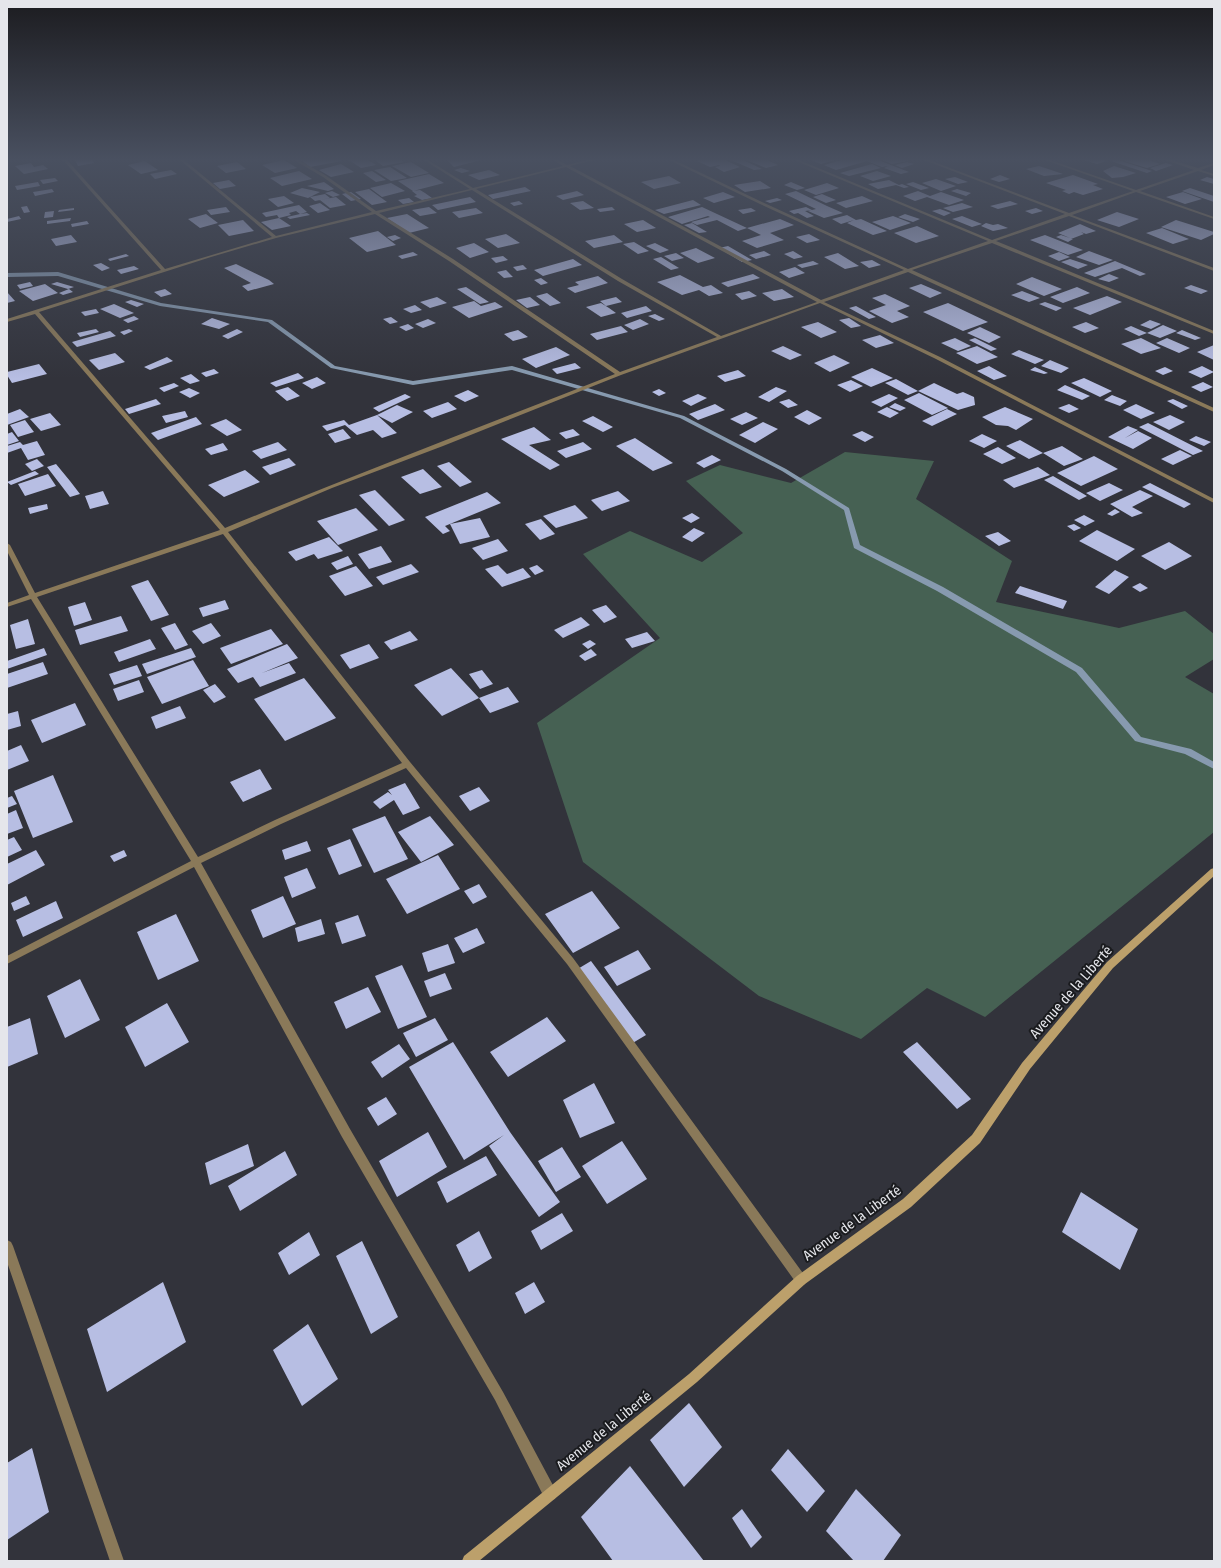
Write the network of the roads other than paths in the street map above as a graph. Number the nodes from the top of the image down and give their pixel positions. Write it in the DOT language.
graph roads {
  1 [pos="130,233"];
  2 [pos="270,233"];
  3 [pos="292,233"];
  4 [pos="407,233"];
  5 [pos="547,233"];
  6 [pos="692,233"];
  7 [pos="827,233"];
  8 [pos="973,233"];
  9 [pos="1015,233"];
  10 [pos="1118,233"];
  11 [pos="275,237"];
  12 [pos="992,241"];
  13 [pos="909,270"];
  14 [pos="1214,270"];
  15 [pos="165,271"];
  16 [pos="821,302"];
  17 [pos="36,312"];
  18 [pos="7,321"];
  19 [pos="1214,332"];
  20 [pos="720,337"];
  21 [pos="619,374"];
  22 [pos="1214,410"];
  23 [pos="1214,501"];
  24 [pos="224,531"];
  25 [pos="7,545"];
  26 [pos="33,596"];
  27 [pos="7,605"];
  28 [pos="407,764"];
  29 [pos="196,862"];
  30 [pos="1214,871"];
  31 [pos="7,960"];
  32 [pos="7,1246"];
  33 [pos="801,1280"];
  34 [pos="550,1494"];
  35 [pos="117,1561"];
  36 [pos="470,1561"];
  1 -- 15 [label="street"];
  2 -- 11 [label="street"];
  3 -- 11 [label="street"];
  4 -- 21 [label="street"];
  5 -- 20 [label="street"];
  6 -- 16 [label="street"];
  7 -- 13 [label="street"];
  8 -- 12 [label="street"];
  9 -- 12 [label="street"];
  10 -- 14 [label="street"];
  11 -- 15 [label="street"];
  12 -- 13 [label="street"];
  12 -- 19 [label="street"];
  13 -- 16 [label="street"];
  13 -- 22 [label="street"];
  15 -- 17 [label="street"];
  16 -- 20 [label="street"];
  16 -- 23 [label="street"];
  17 -- 18 [label="street"];
  17 -- 24 [label="street"];
  20 -- 21 [label="street"];
  21 -- 24 [label="street"];
  24 -- 26 [label="street"];
  24 -- 28 [label="street"];
  25 -- 26 [label="street"];
  26 -- 27 [label="street"];
  26 -- 29 [label="street"];
  28 -- 29 [label="street"];
  28 -- 33 [label="street"];
  29 -- 31 [label="street"];
  29 -- 34 [label="street"];
  30 -- 33 [label="street, Avenue de la Liberté"];
  32 -- 35 [label="street"];
  33 -- 34 [label="street, Avenue de la Liberté"];
  34 -- 36 [label="street, Avenue de la Liberté"];
}
